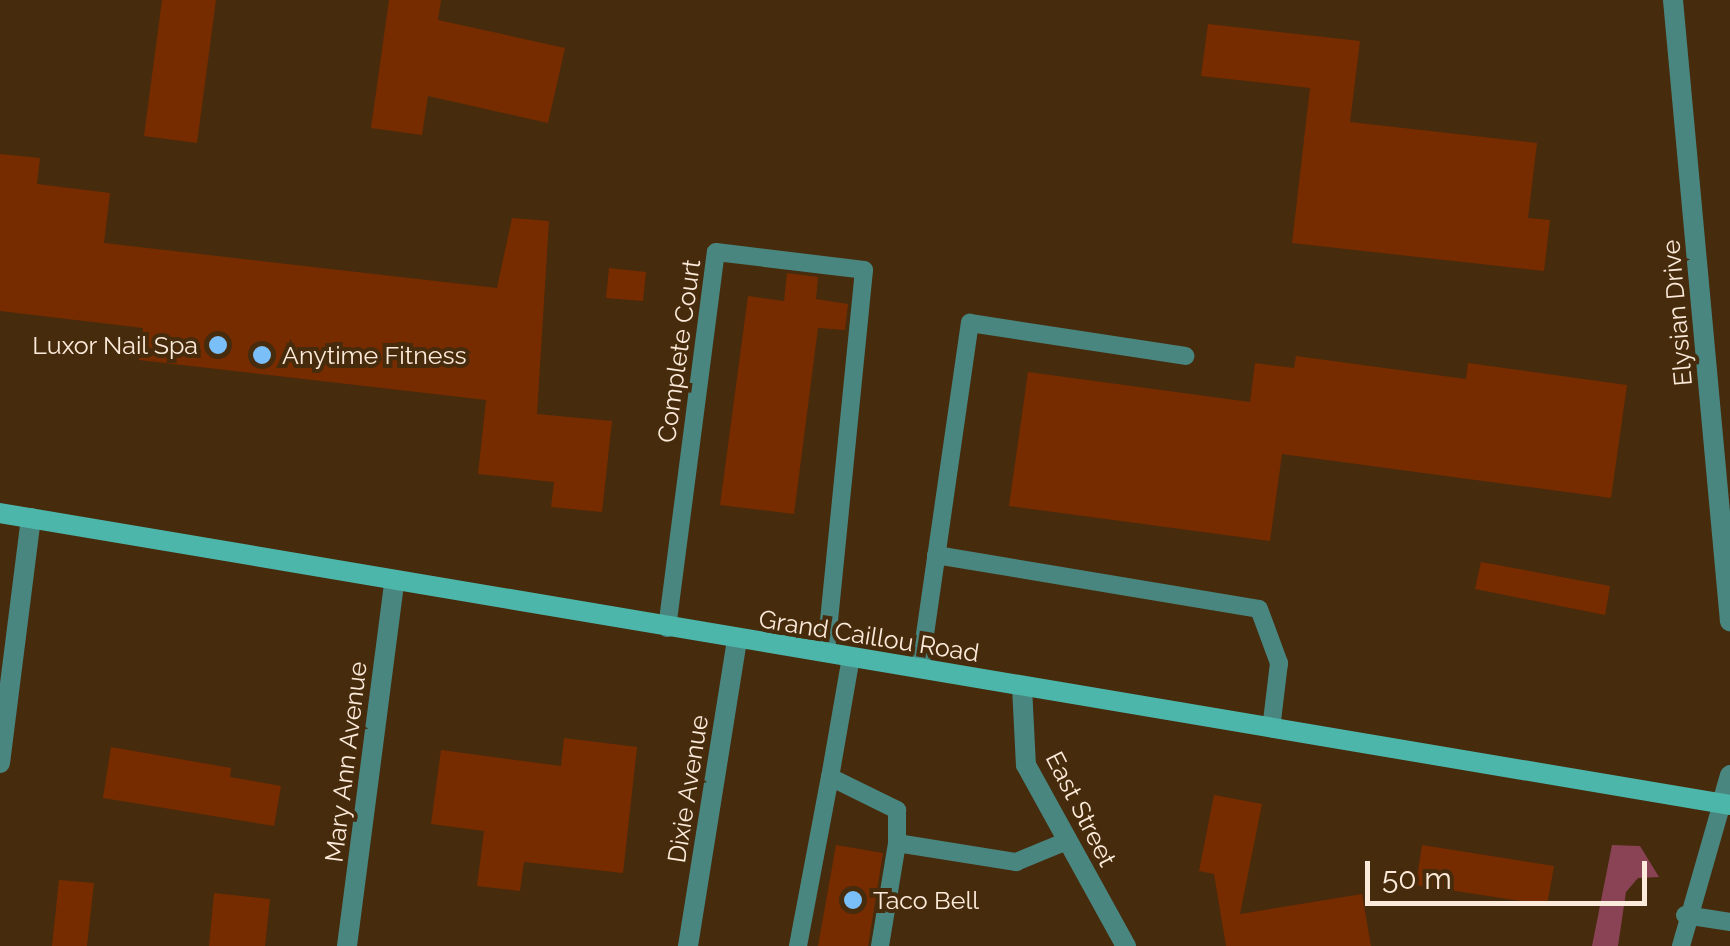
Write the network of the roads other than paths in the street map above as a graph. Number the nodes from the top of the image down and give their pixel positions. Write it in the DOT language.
graph roads {
  1 [pos="1673,0"];
  2 [pos="1185,356"];
  3 [pos="1719,383"];
  4 [pos="0,513"];
  5 [pos="31,518"];
  6 [pos="936,555"];
  7 [pos="394,586"];
  8 [pos="1730,621"];
  9 [pos="667,628"];
  10 [pos="737,640"];
  11 [pos="826,652"];
  12 [pos="851,657"];
  13 [pos="920,669"];
  14 [pos="1022,688"];
  15 [pos="1270,729"];
  16 [pos="0,762"];
  17 [pos="1730,774"];
  18 [pos="830,778"];
  19 [pos="1726,804"];
  20 [pos="1067,840"];
  21 [pos="897,843"];
  22 [pos="1685,915"];
  23 [pos="1730,922"];
  24 [pos="347,946"];
  25 [pos="688,946"];
  26 [pos="798,946"];
  27 [pos="880,946"];
  28 [pos="1126,946"];
  29 [pos="1681,946"];
  1 -- 3 [label="street, Elysian Drive"];
  2 -- 6 [label="lane"];
  3 -- 8 [label="street, Elysian Drive"];
  4 -- 5 [label="main road, Grand Caillou Road"];
  5 -- 7 [label="main road, Grand Caillou Road"];
  5 -- 16 [label="street"];
  6 -- 13 [label="lane"];
  6 -- 15 [label="lane"];
  7 -- 9 [label="main road, Grand Caillou Road"];
  7 -- 24 [label="street, Mary Ann Avenue"];
  9 -- 10 [label="main road, Grand Caillou Road"];
  9 -- 11 [label="lane, Complete Court"];
  10 -- 11 [label="main road, Grand Caillou Road"];
  10 -- 25 [label="street, Dixie Avenue"];
  11 -- 12 [label="main road, Grand Caillou Road"];
  12 -- 13 [label="main road, Grand Caillou Road"];
  12 -- 18 [label="lane"];
  13 -- 14 [label="main road, Grand Caillou Road"];
  14 -- 15 [label="main road, Grand Caillou Road"];
  14 -- 20 [label="street, East Street"];
  15 -- 19 [label="main road, Grand Caillou Road"];
  17 -- 19 [label="street"];
  18 -- 21 [label="lane"];
  18 -- 26 [label="lane"];
  19 -- 22 [label="lane"];
  20 -- 21 [label="lane"];
  20 -- 28 [label="street, East Street"];
  21 -- 27 [label="lane"];
  22 -- 23 [label="lane"];
  22 -- 29 [label="lane"];
}
